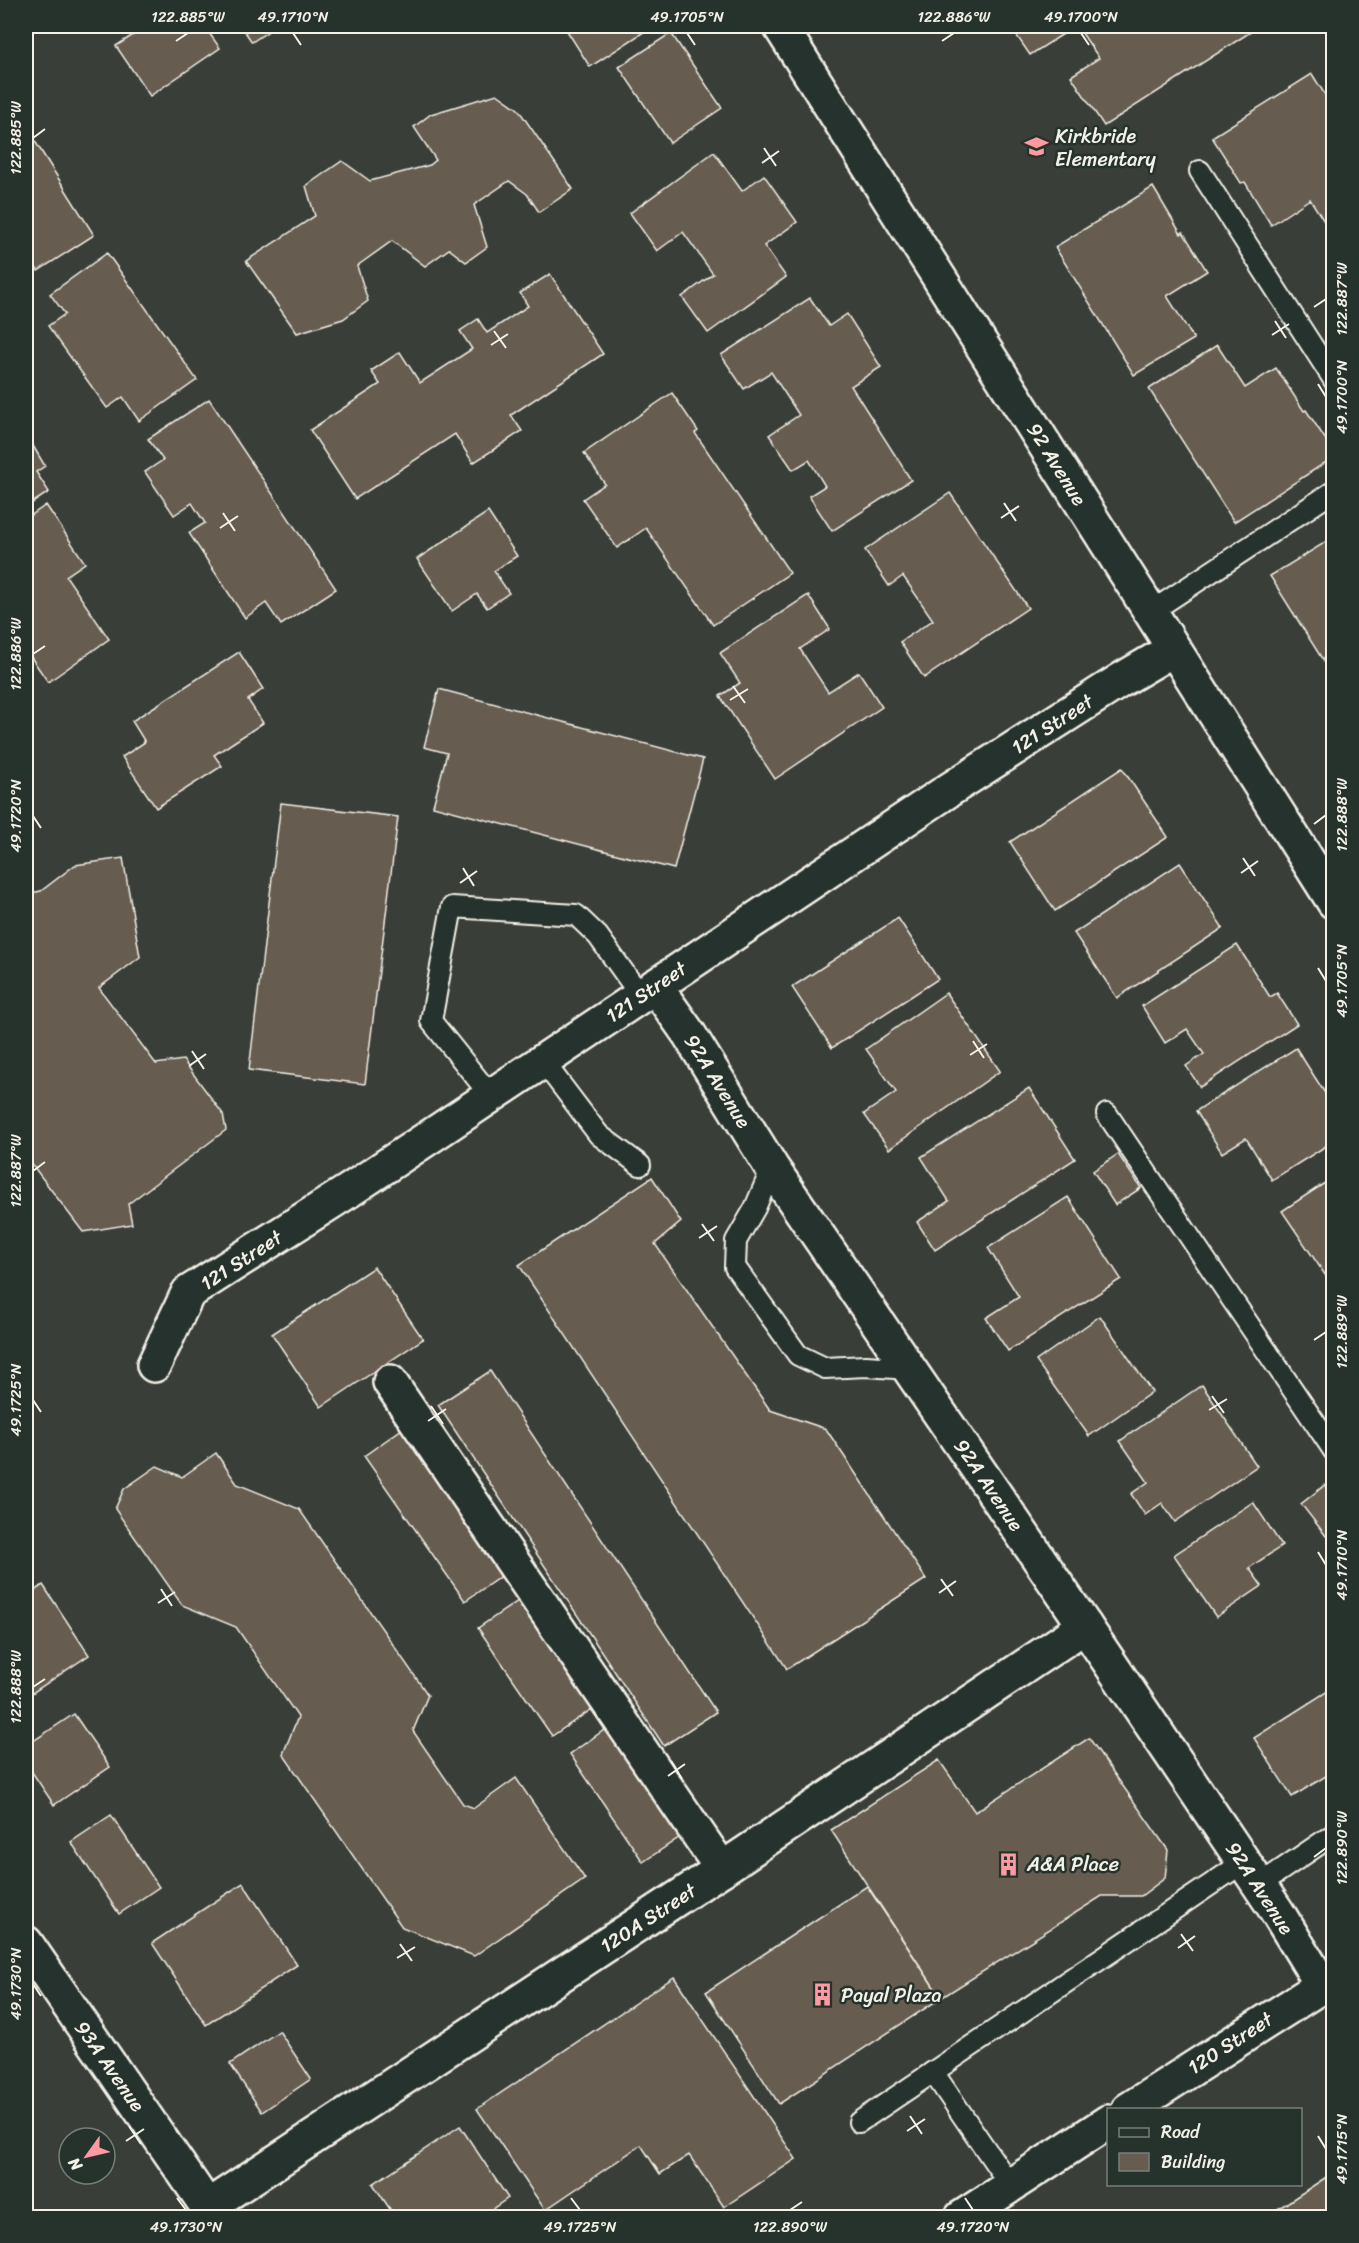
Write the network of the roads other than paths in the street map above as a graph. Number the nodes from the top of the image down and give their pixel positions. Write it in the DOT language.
graph roads {
  1 [pos="780,26"];
  2 [pos="1200,171"];
  3 [pos="1334,380"];
  4 [pos="1334,491"];
  5 [pos="1149,613"];
  6 [pos="1172,650"];
  7 [pos="1334,902"];
  8 [pos="648,991"];
  9 [pos="543,1061"];
  10 [pos="491,1096"];
  11 [pos="1107,1114"];
  12 [pos="640,1165"];
  13 [pos="772,1168"];
  14 [pos="154,1365"];
  15 [pos="909,1369"];
  16 [pos="390,1383"];
  17 [pos="1334,1451"];
  18 [pos="1085,1626"];
  19 [pos="1334,1834"];
  20 [pos="722,1869"];
  21 [pos="1252,1874"];
  22 [pos="26,1943"];
  23 [pos="1328,1981"];
  24 [pos="933,2072"];
  25 [pos="1130,2108"];
  26 [pos="859,2122"];
  27 [pos="1107,2123"];
  28 [pos="1010,2185"];
  29 [pos="211,2212"];
  30 [pos="961,2217"];
  1 -- 5 [label="street, 92 Avenue"];
  2 -- 3 [label="lane"];
  4 -- 5 [label="lane"];
  5 -- 6 [label="street, 92 Avenue"];
  6 -- 7 [label="street, 92 Avenue"];
  6 -- 8 [label="street, 121 Street"];
  8 -- 9 [label="street, 121 Street"];
  8 -- 10 [label="lane"];
  8 -- 13 [label="street, 92A Avenue"];
  9 -- 10 [label="street, 121 Street"];
  9 -- 12 [label="lane"];
  10 -- 14 [label="street, 121 Street"];
  11 -- 17 [label="lane"];
  13 -- 15 [label="street, 92A Avenue"];
  13 -- 15 [label="lane"];
  15 -- 18 [label="street, 92A Avenue"];
  16 -- 20 [label="street"];
  18 -- 20 [label="street, 120A Street"];
  18 -- 21 [label="street, 92A Avenue"];
  19 -- 21 [label="lane"];
  20 -- 29 [label="street, 120A Street"];
  21 -- 23 [label="street, 92A Avenue"];
  21 -- 24 [label="lane"];
  22 -- 29 [label="street, 93A Avenue"];
  23 -- 25 [label="street, 120 Street"];
  24 -- 26 [label="lane"];
  24 -- 28 [label="lane"];
  27 -- 28 [label="street"];
  28 -- 30 [label="street"];
}
